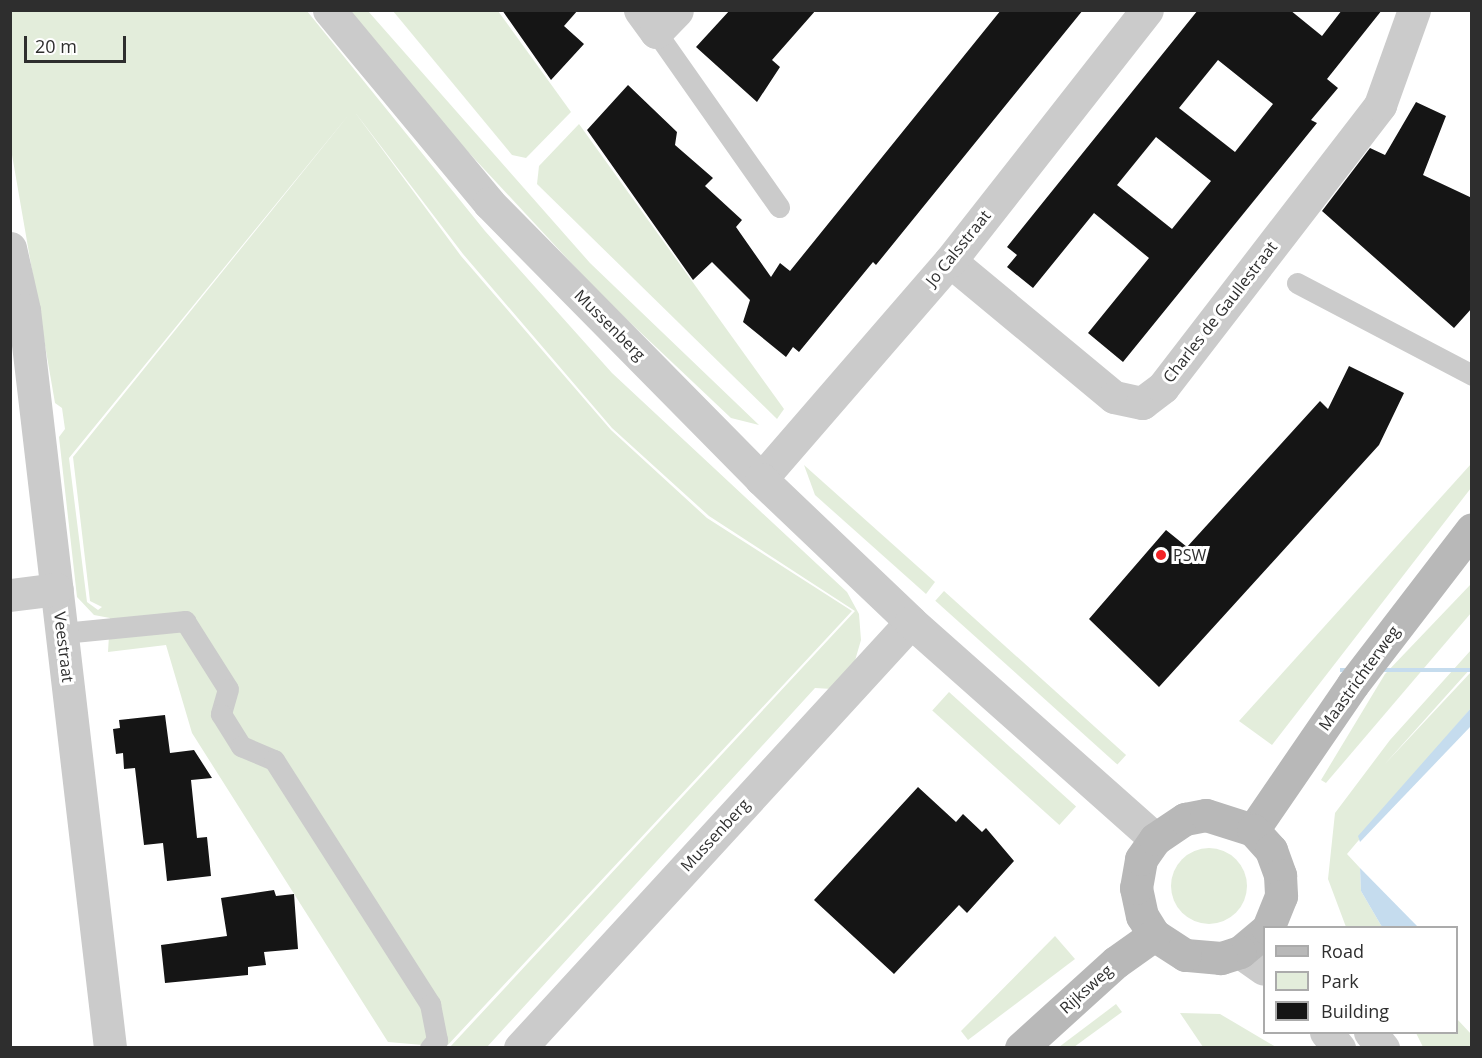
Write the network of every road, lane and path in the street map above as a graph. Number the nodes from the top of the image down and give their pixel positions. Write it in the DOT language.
graph roads {
  1 [pos="329,10"];
  2 [pos="1147,10"];
  3 [pos="1414,10"];
  4 [pos="658,18"];
  5 [pos="779,207"];
  6 [pos="10,248"];
  7 [pos="950,261"];
  8 [pos="1297,283"];
  9 [pos="1472,375"];
  10 [pos="761,479"];
  11 [pos="1472,529"];
  12 [pos="57,589"];
  13 [pos="10,595"];
  14 [pos="911,622"];
  15 [pos="63,633"];
  16 [pos="1253,830"];
  17 [pos="1155,839"];
  18 [pos="1270,926"];
  19 [pos="1154,935"];
  20 [pos="1263,938"];
  21 [pos="1328,1034"];
  22 [pos="1372,1034"];
  23 [pos="110,1047"];
  24 [pos="430,1047"];
  25 [pos="520,1047"];
  26 [pos="1022,1047"];
  27 [pos="1339,1047"];
  28 [pos="1383,1047"];
  1 -- 10 [label="street, Mussenberg"];
  2 -- 7 [label="street, Jo Calsstraat"];
  3 -- 7 [label="street, Charles de Gaullestraat"];
  4 -- 5 [label="lane"];
  6 -- 12 [label="street, Veestraat"];
  7 -- 10 [label="street, Jo Calsstraat"];
  8 -- 9 [label="lane"];
  10 -- 14 [label="street, Mussenberg"];
  11 -- 16 [label="main road, Maastrichterweg"];
  12 -- 13 [label="street"];
  12 -- 15 [label="street, Veestraat"];
  14 -- 17 [label="street, Mussenberg"];
  14 -- 25 [label="street, Mussenberg"];
  15 -- 23 [label="street, Veestraat"];
  15 -- 24 [label="lane"];
  16 -- 17 [label="main road"];
  16 -- 18 [label="main road"];
  17 -- 19 [label="main road"];
  19 -- 20 [label="main road"];
  19 -- 26 [label="main road, Rijksweg"];
  21 -- 27 [label="street"];
  22 -- 28 [label="street"];
}
